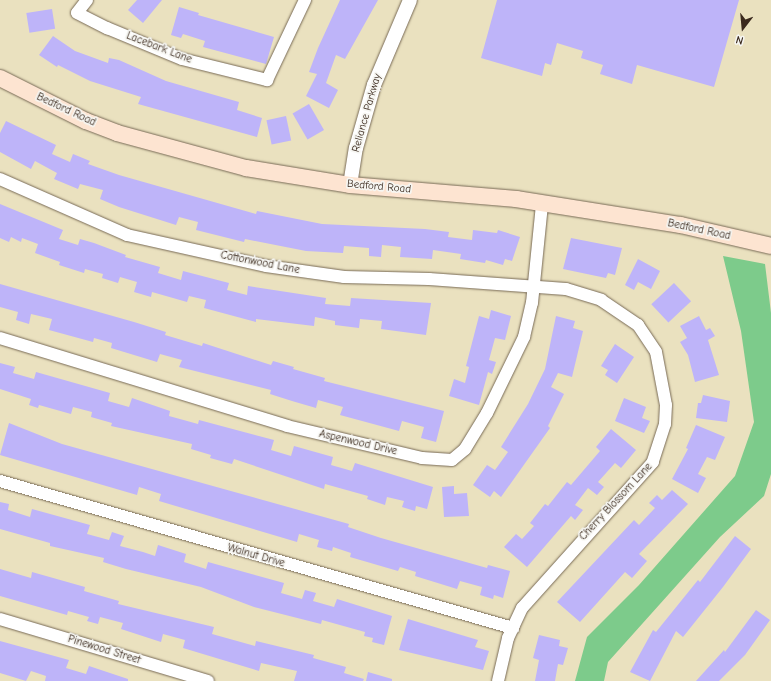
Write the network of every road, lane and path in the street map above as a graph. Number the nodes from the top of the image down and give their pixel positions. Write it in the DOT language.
graph roads {
  1 [pos="87,0"];
  2 [pos="305,0"];
  3 [pos="410,0"];
  4 [pos="0,78"];
  5 [pos="0,179"];
  6 [pos="350,185"];
  7 [pos="542,204"];
  8 [pos="771,246"];
  9 [pos="534,287"];
  10 [pos="0,338"];
  11 [pos="0,481"];
  12 [pos="0,619"];
  13 [pos="513,628"];
  14 [pos="208,681"];
  15 [pos="498,681"];
  1 -- 2 [label="street, Lacebark Lane"];
  3 -- 6 [label="street, Reliance Parkway"];
  4 -- 6 [label="main road, Bedford Road"];
  5 -- 9 [label="street, Cottonwood Lane"];
  6 -- 7 [label="main road, Bedford Road"];
  7 -- 8 [label="main road, Bedford Road"];
  7 -- 9 [label="street, Aspenwood Drive"];
  9 -- 10 [label="street, Aspenwood Drive"];
  9 -- 13 [label="street, Cherry Blossom Lane"];
  11 -- 13 [label="street, Walnut Drive"];
  12 -- 14 [label="street, Pinewood Street"];
  13 -- 15 [label="street, Cherry Blossom Lane"];
}
